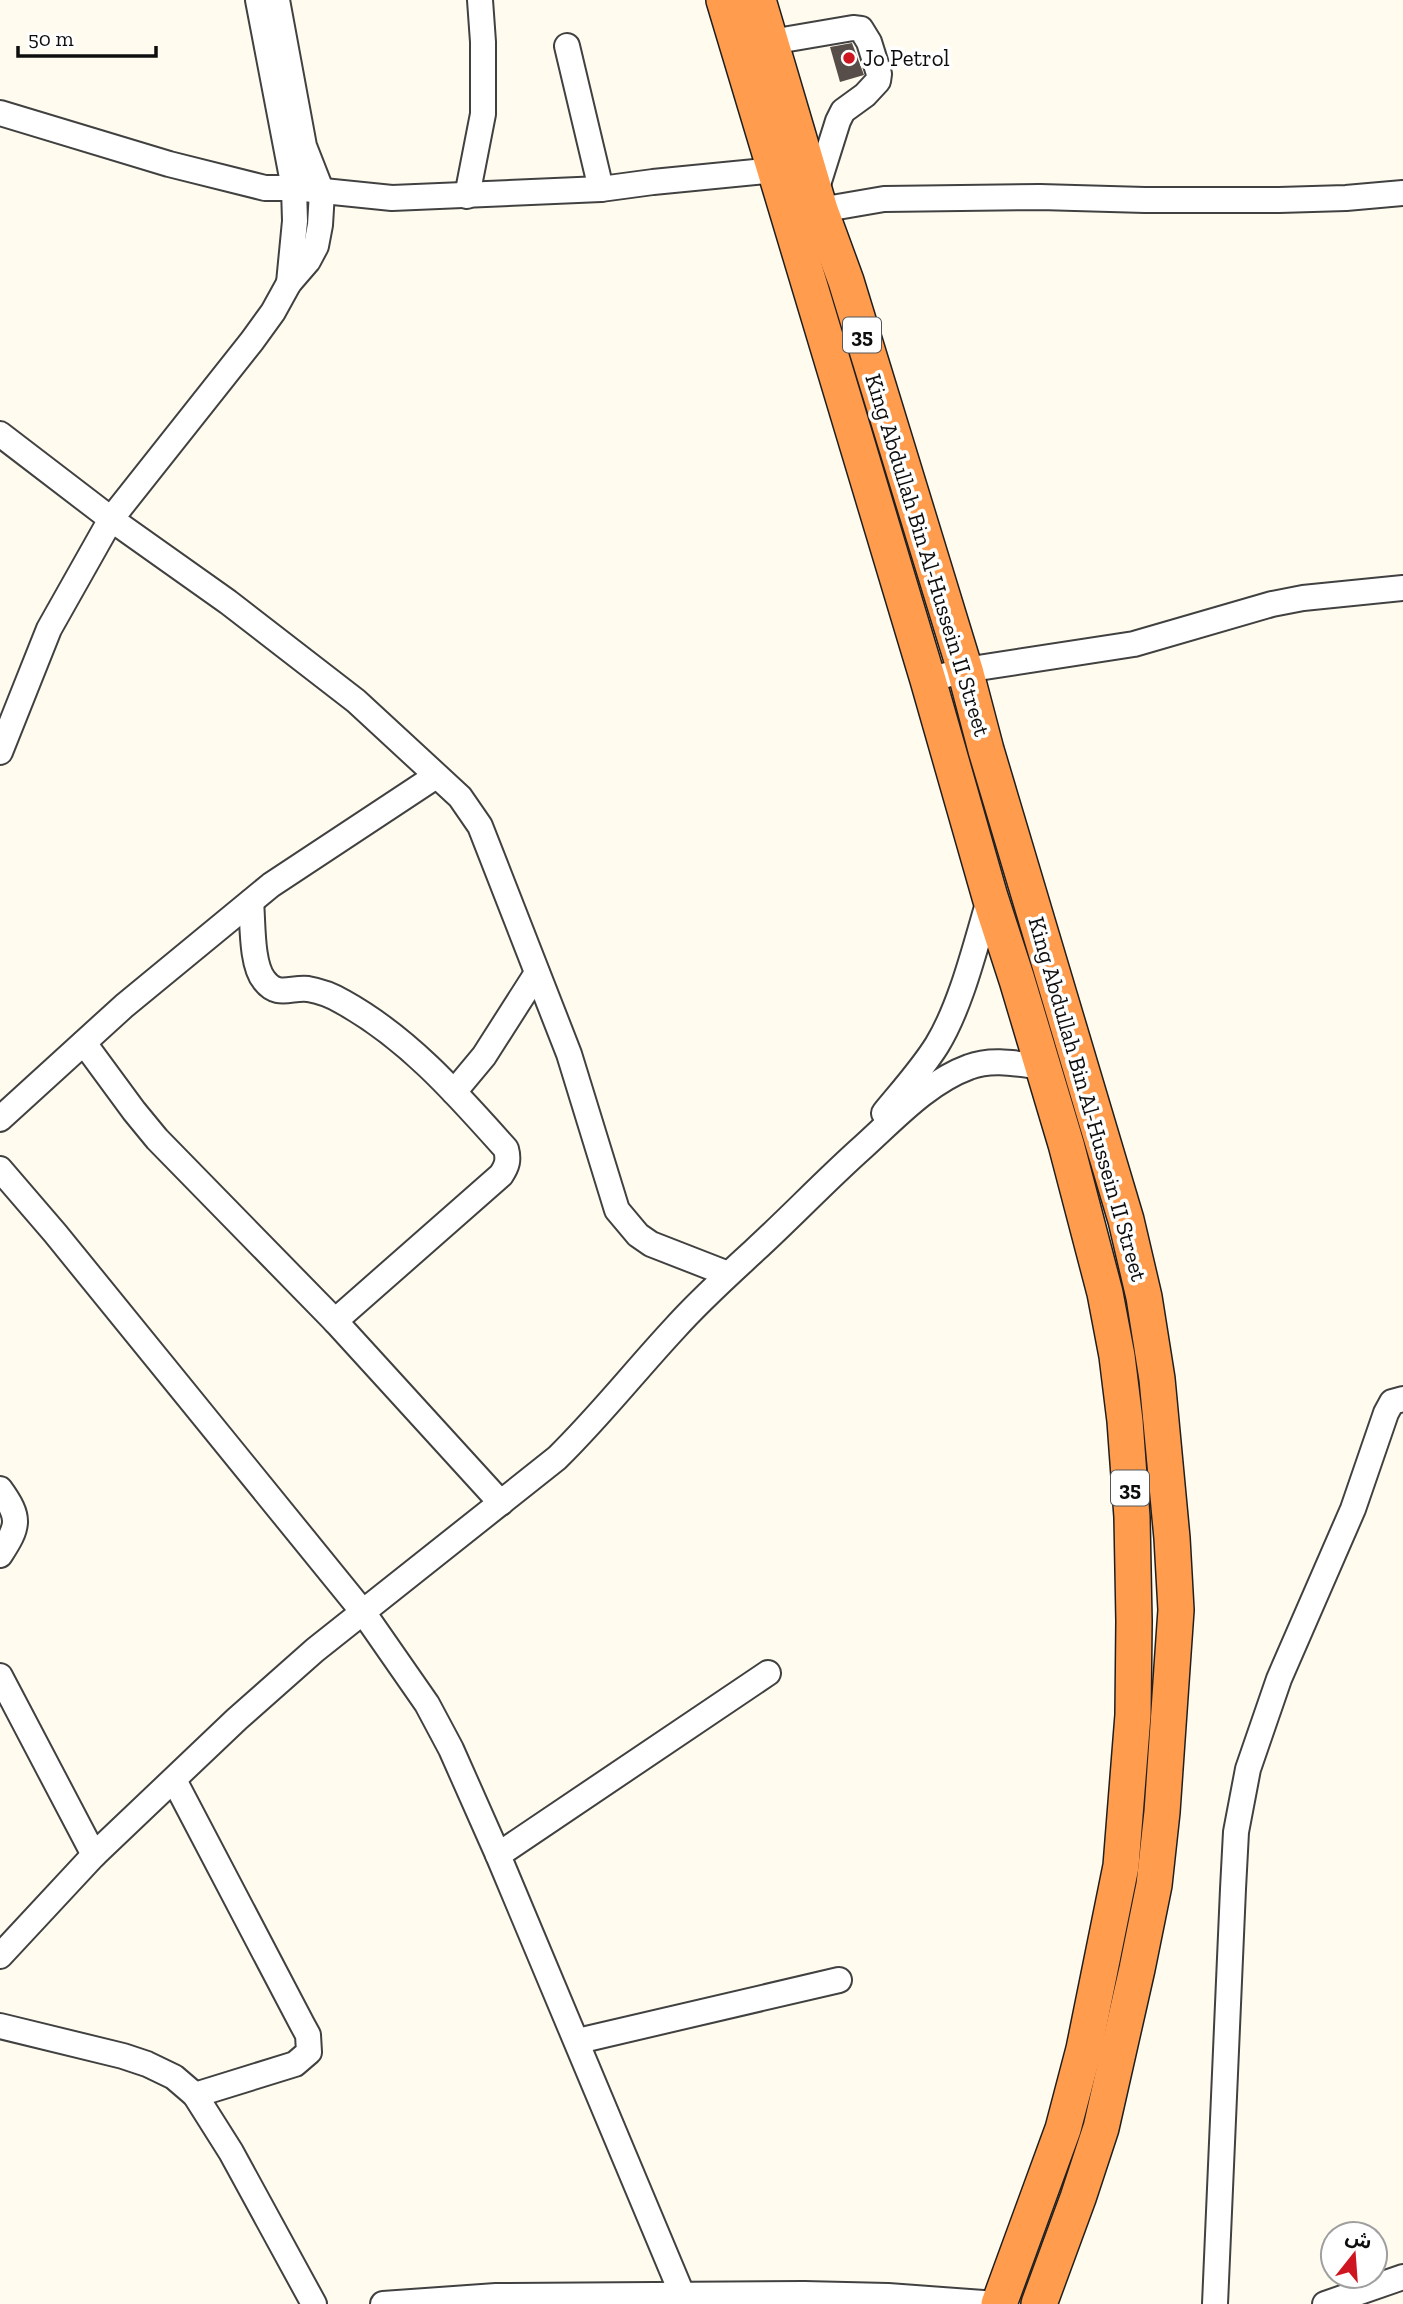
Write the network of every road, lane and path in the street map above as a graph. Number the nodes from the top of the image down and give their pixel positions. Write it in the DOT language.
graph roads {
  1 [pos="258,0"];
  2 [pos="277,0"];
  3 [pos="480,0"];
  4 [pos="724,0"];
  5 [pos="758,0"];
  6 [pos="771,41"];
  7 [pos="567,46"];
  8 [pos="0,113"];
  9 [pos="775,170"];
  10 [pos="294,188"];
  11 [pos="601,189"];
  12 [pos="322,192"];
  13 [pos="1403,193"];
  14 [pos="467,196"];
  15 [pos="818,202"];
  16 [pos="289,283"];
  17 [pos="0,434"];
  18 [pos="111,519"];
  19 [pos="1403,588"];
  20 [pos="965,670"];
  21 [pos="928,680"];
  22 [pos="0,752"];
  23 [pos="436,776"];
  24 [pos="990,897"];
  25 [pos="251,902"];
  26 [pos="537,973"];
  27 [pos="84,1042"];
  28 [pos="1043,1067"];
  29 [pos="454,1092"];
  30 [pos="0,1119"];
  31 [pos="839,1168"];
  32 [pos="0,1169"];
  33 [pos="728,1274"];
  34 [pos="335,1321"];
  35 [pos="1403,1399"];
  36 [pos="0,1489"];
  37 [pos="502,1503"];
  38 [pos="0,1555"];
  39 [pos="363,1612"];
  40 [pos="768,1673"];
  41 [pos="0,1676"];
  42 [pos="174,1780"];
  43 [pos="94,1855"];
  44 [pos="499,1855"];
  45 [pos="0,1956"];
  46 [pos="839,1980"];
  47 [pos="0,2026"];
  48 [pos="578,2041"];
  49 [pos="195,2095"];
  50 [pos="1403,2277"];
  51 [pos="681,2294"];
  52 [pos="634,2300"];
  53 [pos="314,2304"];
  54 [pos="383,2304"];
  55 [pos="998,2304"];
  56 [pos="1039,2304"];
  57 [pos="1215,2304"];
  58 [pos="1325,2304"];
  1 -- 10 [label="street"];
  2 -- 12 [label="street"];
  3 -- 14 [label="street"];
  4 -- 9 [label="highway, King Abdullah Bin Al-Hussein II Street / 35"];
  5 -- 6 [label="highway, King Abdullah Bin Al-Hussein II Street / 35"];
  6 -- 15 [label="highway, King Abdullah Bin Al-Hussein II Street / 35"];
  6 -- 15 [label="street"];
  7 -- 11 [label="street"];
  8 -- 10 [label="street"];
  9 -- 11 [label="street"];
  9 -- 21 [label="highway, King Abdullah Bin Al-Hussein II Street / 35"];
  10 -- 12 [label="street"];
  10 -- 16 [label="street"];
  11 -- 14 [label="street"];
  12 -- 14 [label="street"];
  12 -- 16 [label="street"];
  13 -- 15 [label="street"];
  15 -- 20 [label="highway, King Abdullah Bin Al-Hussein II Street / 35"];
  16 -- 18 [label="street"];
  17 -- 18 [label="street"];
  18 -- 22 [label="street"];
  18 -- 23 [label="street"];
  19 -- 20 [label="street"];
  20 -- 21 [label="street"];
  20 -- 56 [label="highway, King Abdullah Bin Al-Hussein II Street / 35"];
  21 -- 24 [label="highway, King Abdullah Bin Al-Hussein II Street / 35"];
  23 -- 25 [label="street"];
  23 -- 26 [label="street"];
  24 -- 28 [label="highway, King Abdullah Bin Al-Hussein II Street / 35"];
  24 -- 31 [label="street"];
  25 -- 27 [label="street"];
  25 -- 29 [label="street"];
  26 -- 29 [label="street"];
  26 -- 33 [label="street"];
  27 -- 30 [label="street"];
  27 -- 34 [label="street"];
  28 -- 31 [label="street"];
  28 -- 55 [label="highway, King Abdullah Bin Al-Hussein II Street / 35"];
  29 -- 34 [label="street"];
  31 -- 33 [label="street"];
  32 -- 39 [label="street"];
  33 -- 37 [label="street"];
  34 -- 37 [label="street"];
  35 -- 57 [label="street"];
  36 -- 38 [label="street"];
  37 -- 39 [label="street"];
  39 -- 42 [label="street"];
  39 -- 44 [label="street"];
  40 -- 44 [label="street"];
  41 -- 43 [label="street"];
  42 -- 43 [label="street"];
  42 -- 49 [label="street"];
  43 -- 45 [label="street"];
  44 -- 48 [label="street"];
  46 -- 48 [label="street"];
  47 -- 49 [label="street"];
  48 -- 51 [label="street"];
  49 -- 53 [label="street"];
  50 -- 58 [label="street"];
  51 -- 52 [label="street"];
  51 -- 55 [label="street"];
  52 -- 54 [label="street"];
}
